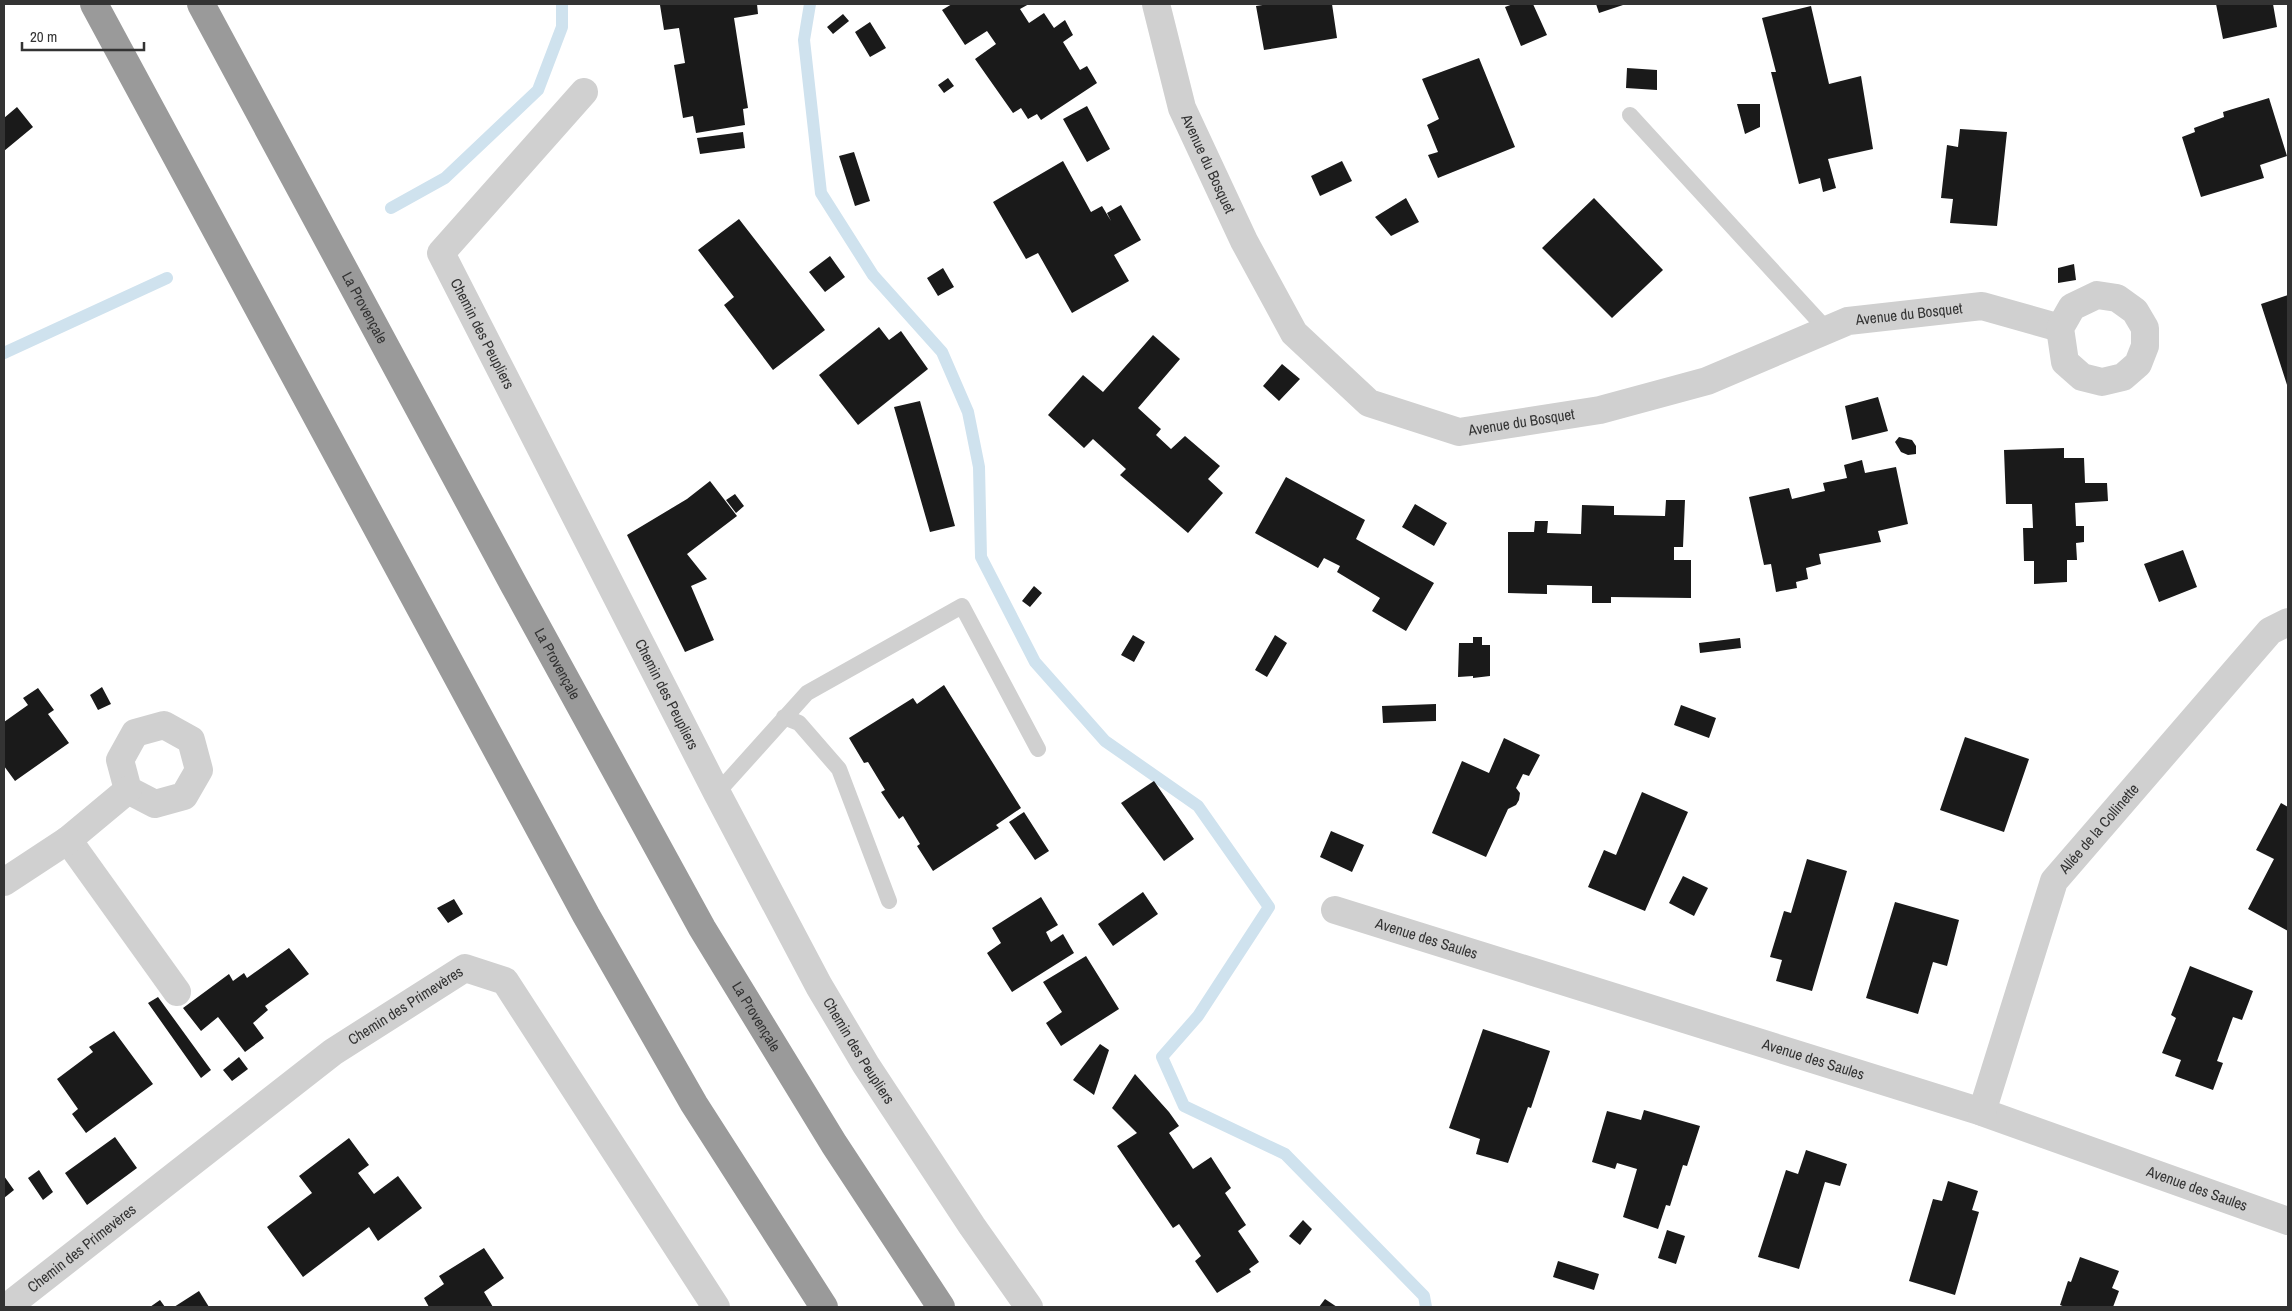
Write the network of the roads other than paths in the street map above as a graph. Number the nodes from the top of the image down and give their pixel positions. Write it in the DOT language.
graph roads {
  1 [pos="94,4"];
  2 [pos="201,4"];
  3 [pos="1156,4"];
  4 [pos="584,92"];
  5 [pos="1630,115"];
  6 [pos="2060,328"];
  7 [pos="1828,330"];
  8 [pos="2288,622"];
  9 [pos="784,718"];
  10 [pos="1038,749"];
  11 [pos="128,790"];
  12 [pos="717,794"];
  13 [pos="68,840"];
  14 [pos="4,882"];
  15 [pos="889,901"];
  16 [pos="1335,910"];
  17 [pos="177,992"];
  18 [pos="1982,1112"];
  19 [pos="2288,1221"];
  20 [pos="7,1307"];
  21 [pos="716,1307"];
  22 [pos="824,1307"];
  23 [pos="941,1307"];
  24 [pos="1029,1307"];
  1 -- 22 [label="highway"];
  2 -- 23 [label="highway, La Provençale"];
  3 -- 7 [label="street, Avenue du Bosquet"];
  4 -- 12 [label="street, Chemin des Peupliers"];
  5 -- 7 [label="lane"];
  6 -- 7 [label="street, Avenue du Bosquet"];
  8 -- 18 [label="street, Allée de la Collinette"];
  9 -- 10 [label="lane"];
  9 -- 12 [label="lane"];
  9 -- 15 [label="lane"];
  11 -- 13 [label="street"];
  12 -- 24 [label="street, Chemin des Peupliers"];
  13 -- 14 [label="street"];
  13 -- 17 [label="street"];
  16 -- 18 [label="street, Avenue des Saules"];
  18 -- 19 [label="street, Avenue des Saules"];
  20 -- 21 [label="street, Chemin des Primevères"];
}
